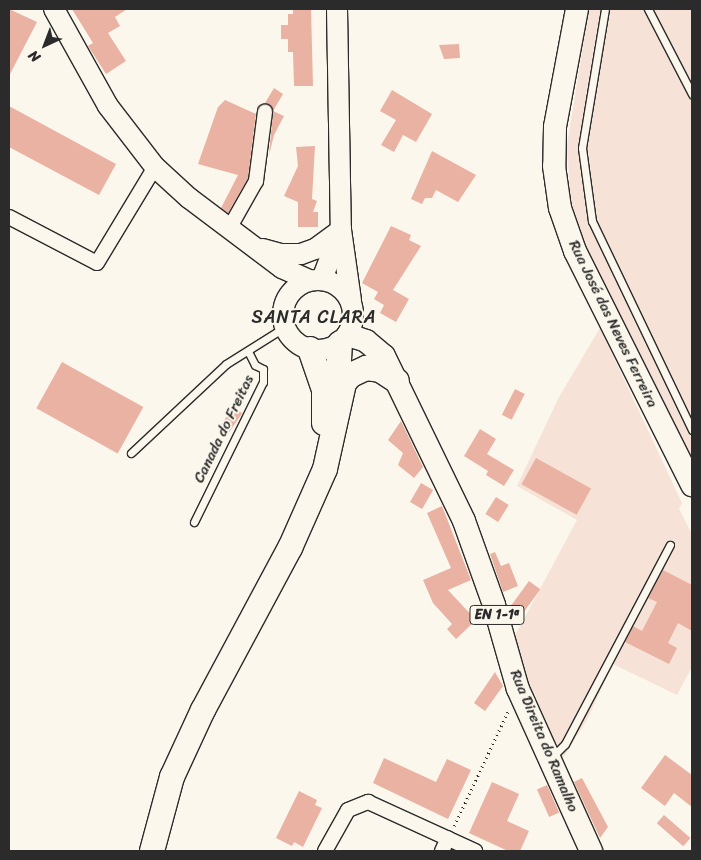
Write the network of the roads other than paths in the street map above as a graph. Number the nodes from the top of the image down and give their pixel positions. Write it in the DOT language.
graph roads {
  1 [pos="54,9"];
  2 [pos="338,9"];
  3 [pos="577,9"];
  4 [pos="605,9"];
  5 [pos="648,9"];
  6 [pos="692,94"];
  7 [pos="265,112"];
  8 [pos="156,167"];
  9 [pos="9,218"];
  10 [pos="230,228"];
  11 [pos="341,230"];
  12 [pos="263,252"];
  13 [pos="315,280"];
  14 [pos="351,300"];
  15 [pos="284,302"];
  16 [pos="285,327"];
  17 [pos="344,339"];
  18 [pos="310,349"];
  19 [pos="248,351"];
  20 [pos="397,381"];
  21 [pos="336,413"];
  22 [pos="692,430"];
  23 [pos="131,454"];
  24 [pos="692,485"];
  25 [pos="194,522"];
  26 [pos="670,545"];
  27 [pos="549,759"];
  28 [pos="448,838"];
  29 [pos="139,851"];
  30 [pos="152,851"];
  31 [pos="325,851"];
  32 [pos="442,851"];
  33 [pos="475,851"];
  34 [pos="591,851"];
  1 -- 8 [label="main road"];
  2 -- 11 [label="main road"];
  3 -- 24 [label="main road, Rua José das Neves Ferreira"];
  4 -- 22 [label="lane"];
  5 -- 6 [label="lane"];
  7 -- 10 [label="street"];
  8 -- 9 [label="street"];
  8 -- 10 [label="main road"];
  10 -- 12 [label="main road"];
  11 -- 12 [label="main road"];
  11 -- 13 [label="main road"];
  11 -- 14 [label="main road"];
  12 -- 13 [label="main road"];
  12 -- 15 [label="main road"];
  13 -- 14 [label="main road"];
  13 -- 15 [label="main road"];
  14 -- 17 [label="main road"];
  15 -- 16 [label="main road"];
  16 -- 18 [label="main road"];
  16 -- 19 [label="lane"];
  17 -- 18 [label="main road"];
  17 -- 20 [label="main road, EN 1-1ª"];
  17 -- 21 [label="highway"];
  18 -- 29 [label="highway"];
  19 -- 23 [label="lane"];
  19 -- 25 [label="lane, Canada do Freitas"];
  20 -- 21 [label="highway"];
  20 -- 27 [label="main road, Rua Direita do Ramalho / EN 1-1ª"];
  21 -- 30 [label="highway"];
  26 -- 27 [label="lane"];
  27 -- 34 [label="main road, Rua Direita do Ramalho / EN 1-1ª"];
  28 -- 31 [label="street"];
  28 -- 32 [label="street"];
  28 -- 33 [label="street"];
}
